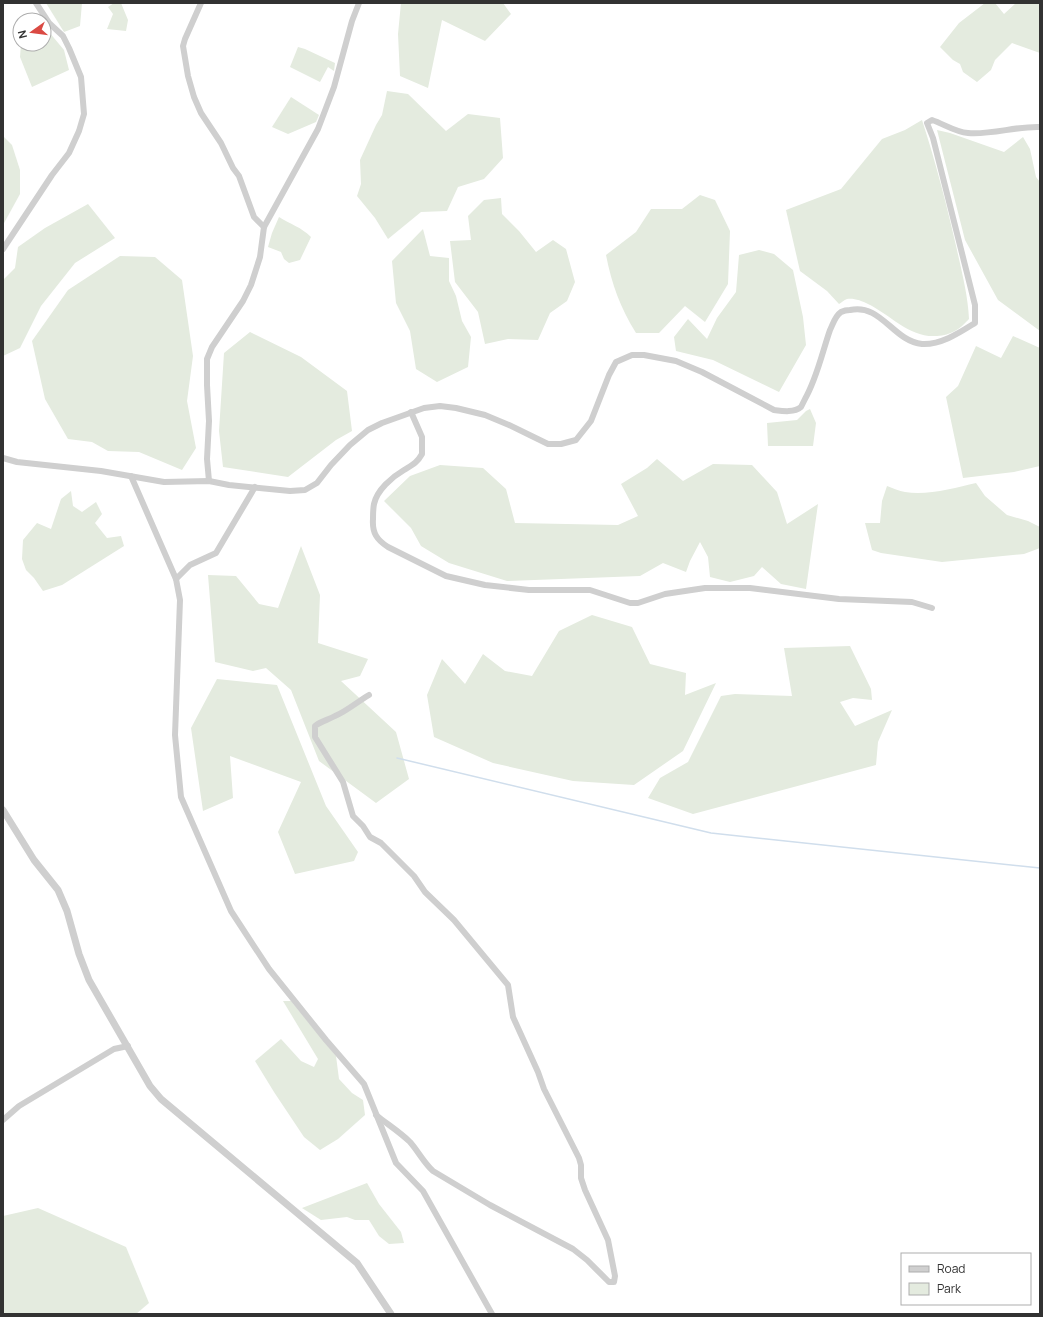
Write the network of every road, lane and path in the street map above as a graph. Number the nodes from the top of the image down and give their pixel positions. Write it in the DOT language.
graph roads {
  1 [pos="36,3"];
  2 [pos="201,3"];
  3 [pos="359,3"];
  4 [pos="1040,127"];
  5 [pos="264,227"];
  6 [pos="3,249"];
  7 [pos="411,412"];
  8 [pos="3,458"];
  9 [pos="131,476"];
  10 [pos="209,481"];
  11 [pos="255,487"];
  12 [pos="176,579"];
  13 [pos="932,608"];
  14 [pos="369,695"];
  15 [pos="3,810"];
  16 [pos="128,1046"];
  17 [pos="376,1115"];
  18 [pos="3,1120"];
  19 [pos="391,1314"];
  20 [pos="492,1314"];
  1 -- 6 [label="street"];
  2 -- 5 [label="street"];
  3 -- 5 [label="street"];
  4 -- 7 [label="street"];
  5 -- 10 [label="street"];
  7 -- 11 [label="street"];
  7 -- 13 [label="street"];
  8 -- 9 [label="street"];
  9 -- 10 [label="street"];
  9 -- 12 [label="street"];
  10 -- 11 [label="street"];
  11 -- 12 [label="street"];
  12 -- 17 [label="street"];
  14 -- 17 [label="street"];
  15 -- 16 [label="street"];
  16 -- 18 [label="street"];
  16 -- 19 [label="street"];
  17 -- 20 [label="street"];
}
